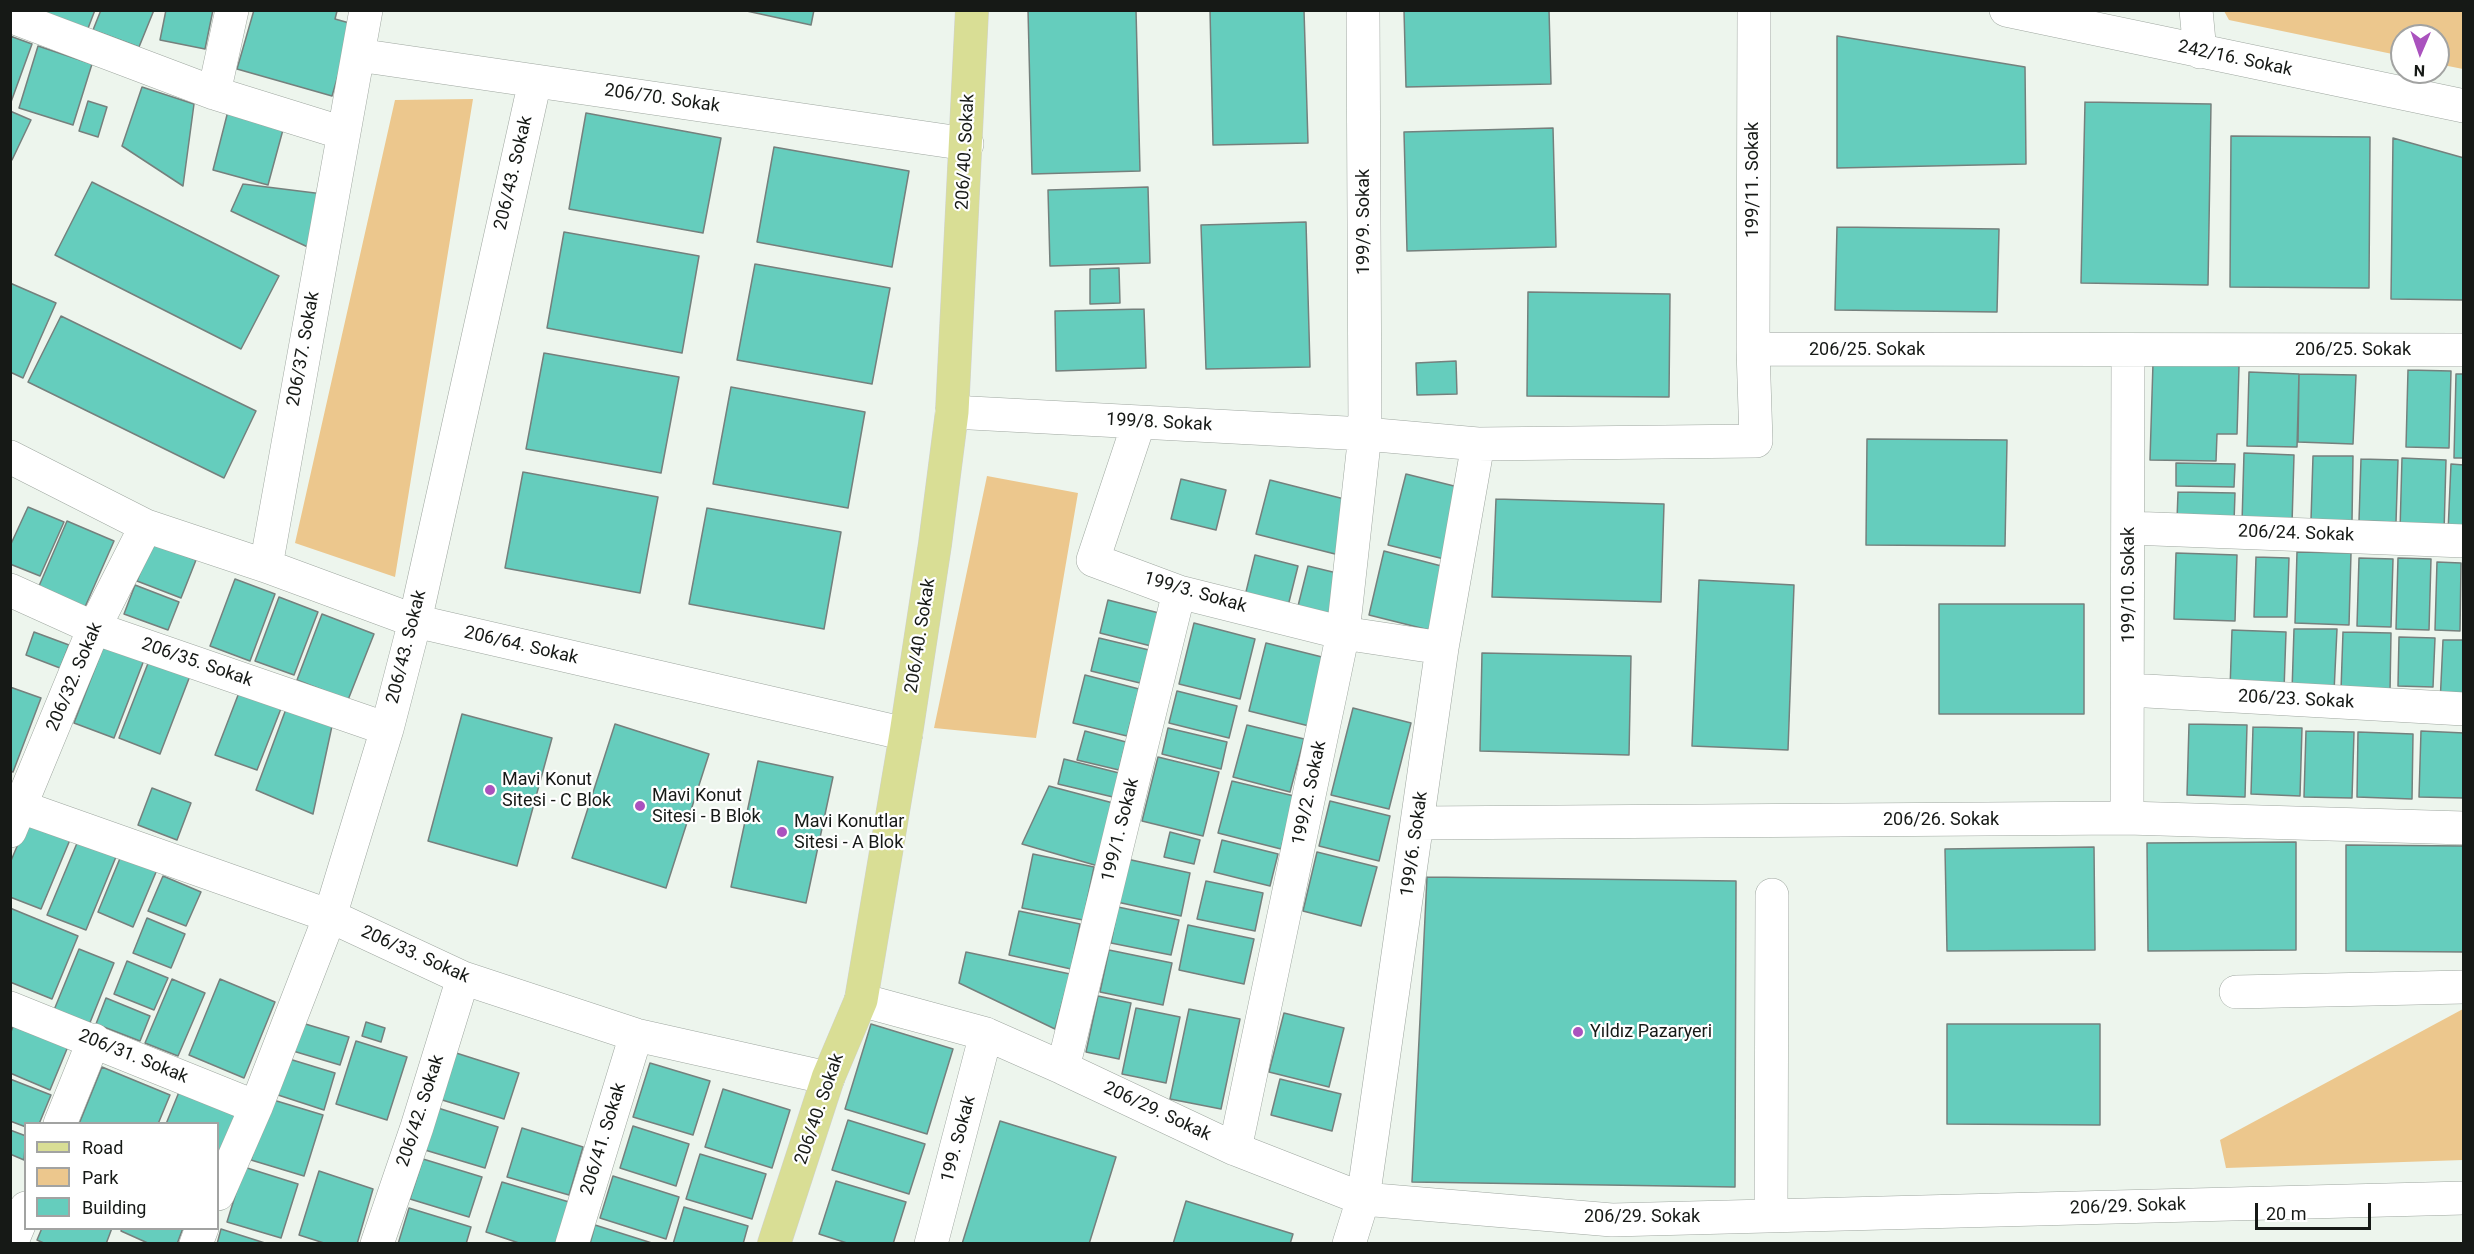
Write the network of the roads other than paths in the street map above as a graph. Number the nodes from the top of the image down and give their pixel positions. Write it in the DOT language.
graph roads {
  1 [pos="232,10"];
  2 [pos="366,10"];
  3 [pos="972,10"];
  4 [pos="1363,10"];
  5 [pos="1754,10"];
  6 [pos="2006,10"];
  7 [pos="2196,10"];
  8 [pos="10,16"];
  9 [pos="2200,52"];
  10 [pos="358,56"];
  11 [pos="535,81"];
  12 [pos="214,93"];
  13 [pos="2463,106"];
  14 [pos="343,133"];
  15 [pos="967,144"];
  16 [pos="1753,349"];
  17 [pos="2463,350"];
  18 [pos="2128,351"];
  19 [pos="952,412"];
  20 [pos="1139,422"];
  21 [pos="1365,434"];
  22 [pos="1478,444"];
  23 [pos="10,457"];
  24 [pos="146,526"];
  25 [pos="2129,528"];
  26 [pos="2463,541"];
  27 [pos="266,566"];
  28 [pos="10,590"];
  29 [pos="1179,592"];
  30 [pos="415,621"];
  31 [pos="94,628"];
  32 [pos="1343,633"];
  33 [pos="1442,648"];
  34 [pos="2129,690"];
  35 [pos="2463,709"];
  36 [pos="387,729"];
  37 [pos="906,734"];
  38 [pos="14,814"];
  39 [pos="2127,818"];
  40 [pos="1418,823"];
  41 [pos="2463,828"];
  42 [pos="1772,895"];
  43 [pos="330,916"];
  44 [pos="463,978"];
  45 [pos="2463,987"];
  46 [pos="2236,992"];
  47 [pos="861,1000"];
  48 [pos="10,1008"];
  49 [pos="986,1034"];
  50 [pos="636,1035"];
  51 [pos="94,1040"];
  52 [pos="1063,1068"];
  53 [pos="828,1078"];
  54 [pos="256,1107"];
  55 [pos="61,1122"];
  56 [pos="1235,1149"];
  57 [pos="219,1192"];
  58 [pos="2463,1198"];
  59 [pos="1363,1199"];
  60 [pos="24,1213"];
  61 [pos="1771,1216"];
  62 [pos="1609,1232"];
  63 [pos="11,1244"];
  64 [pos="377,1244"];
  65 [pos="572,1244"];
  66 [pos="774,1244"];
  67 [pos="932,1244"];
  68 [pos="1349,1244"];
  69 [pos="1636,1244"];
  1 -- 12 [label="street"];
  2 -- 10 [label="street"];
  3 -- 15 [label="main road, 206/40. Sokak"];
  4 -- 21 [label="street, 199/9. Sokak"];
  5 -- 16 [label="street, 199/11. Sokak"];
  6 -- 9 [label="street, 242/16. Sokak"];
  7 -- 9 [label="street"];
  8 -- 12 [label="street"];
  9 -- 13 [label="street, 242/16. Sokak"];
  10 -- 11 [label="street, 206/70. Sokak"];
  10 -- 14 [label="street, 206/37. Sokak"];
  11 -- 15 [label="street, 206/70. Sokak"];
  11 -- 30 [label="street, 206/43. Sokak"];
  12 -- 14 [label="street"];
  14 -- 27 [label="street, 206/37. Sokak"];
  15 -- 19 [label="main road, 206/40. Sokak"];
  16 -- 18 [label="street, 206/25. Sokak"];
  16 -- 22 [label="street"];
  17 -- 18 [label="street, 206/25. Sokak"];
  18 -- 25 [label="street, 199/10. Sokak"];
  19 -- 20 [label="street, 199/8. Sokak"];
  19 -- 37 [label="main road, 206/40. Sokak"];
  20 -- 21 [label="street, 199/8. Sokak"];
  20 -- 29 [label="street, 199/3. Sokak"];
  21 -- 22 [label="street"];
  21 -- 32 [label="street, 199/2. Sokak"];
  22 -- 33 [label="street, 199/6. Sokak"];
  23 -- 24 [label="street, 206/64. Sokak"];
  24 -- 27 [label="street, 206/64. Sokak"];
  24 -- 31 [label="street, 206/32. Sokak"];
  25 -- 26 [label="street, 206/24. Sokak"];
  25 -- 34 [label="street, 199/10. Sokak"];
  27 -- 30 [label="street, 206/64. Sokak"];
  28 -- 31 [label="street, 206/35. Sokak"];
  29 -- 32 [label="street, 199/3. Sokak"];
  29 -- 52 [label="street, 199/1. Sokak"];
  30 -- 36 [label="street, 206/43. Sokak"];
  30 -- 37 [label="street, 206/64. Sokak"];
  31 -- 36 [label="street, 206/35. Sokak"];
  31 -- 38 [label="street, 206/32. Sokak"];
  32 -- 33 [label="street, 199/3. Sokak"];
  32 -- 56 [label="street, 199/2. Sokak"];
  33 -- 40 [label="street, 199/6. Sokak"];
  34 -- 35 [label="street, 206/23. Sokak"];
  34 -- 39 [label="street, 199/10. Sokak"];
  36 -- 43 [label="street, 206/43. Sokak"];
  37 -- 47 [label="main road, 206/40. Sokak"];
  38 -- 43 [label="street, 206/33. Sokak"];
  39 -- 40 [label="street, 206/26. Sokak"];
  39 -- 41 [label="street, 206/26. Sokak"];
  40 -- 59 [label="street, 199/6. Sokak"];
  42 -- 61 [label="street"];
  43 -- 44 [label="street, 206/33. Sokak"];
  43 -- 54 [label="street, 206/43. Sokak"];
  44 -- 50 [label="street, 206/33. Sokak"];
  44 -- 64 [label="street, 206/42. Sokak"];
  45 -- 46 [label="street"];
  47 -- 49 [label="street, 206/29. Sokak"];
  47 -- 53 [label="main road, 206/40. Sokak"];
  48 -- 51 [label="street, 206/31. Sokak"];
  49 -- 52 [label="street, 206/29. Sokak"];
  49 -- 67 [label="street, 199. Sokak"];
  50 -- 53 [label="street, 206/33. Sokak"];
  50 -- 65 [label="street, 206/41. Sokak"];
  51 -- 54 [label="street, 206/31. Sokak"];
  51 -- 55 [label="street"];
  52 -- 56 [label="street, 206/29. Sokak"];
  53 -- 66 [label="main road, 206/40. Sokak"];
  54 -- 57 [label="street, 206/43. Sokak"];
  56 -- 59 [label="street, 206/29. Sokak"];
  58 -- 61 [label="street, 206/29. Sokak"];
  59 -- 62 [label="street, 206/29. Sokak"];
  59 -- 68 [label="street, 199/6. Sokak"];
  60 -- 63 [label="street"];
  61 -- 62 [label="street, 206/29. Sokak"];
  62 -- 69 [label="street"];
}
